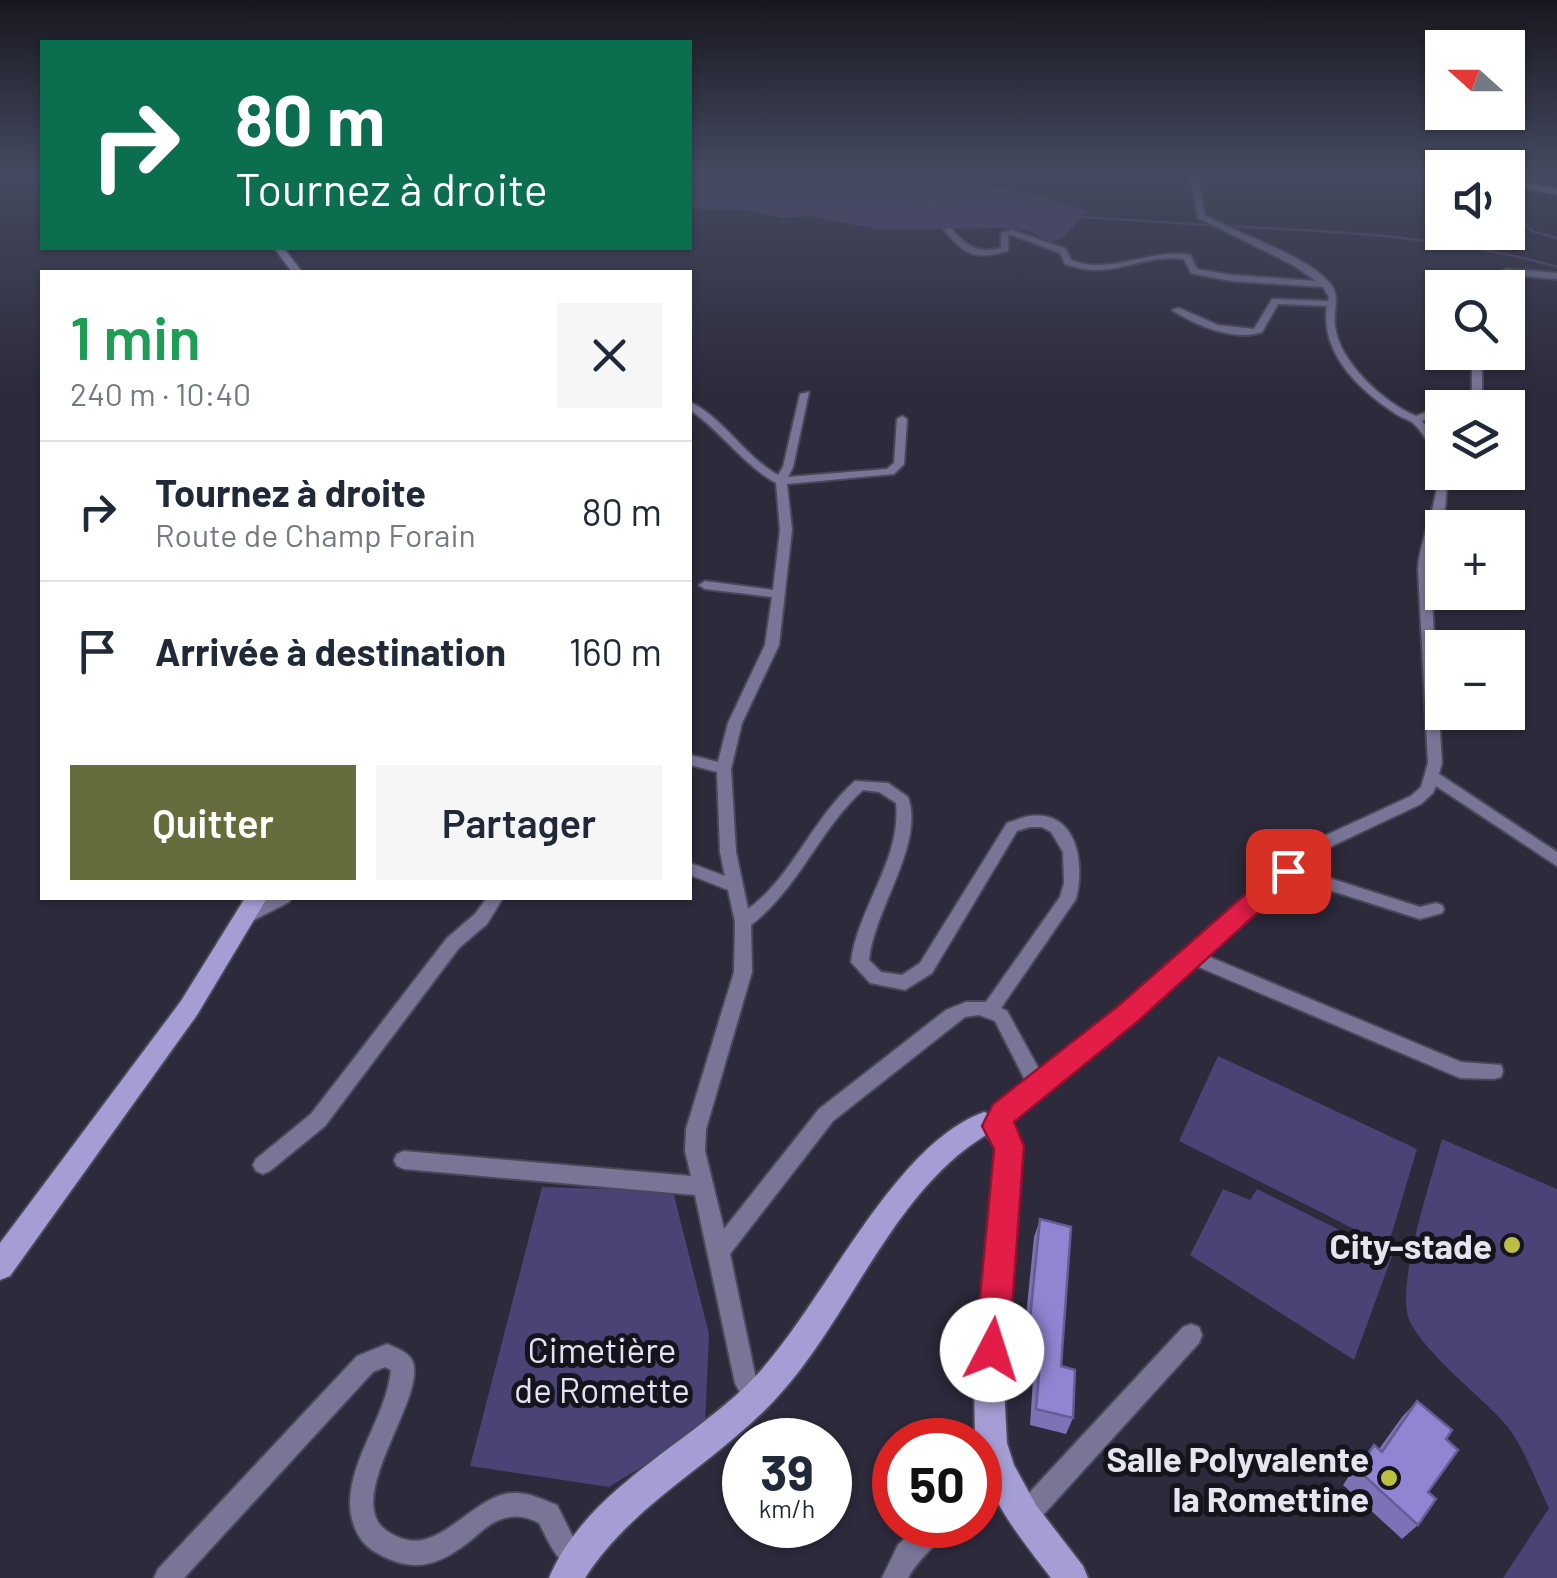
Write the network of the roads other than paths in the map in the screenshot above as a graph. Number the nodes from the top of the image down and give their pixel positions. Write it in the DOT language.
graph roads {
  1 [pos="959,246"];
  2 [pos="1004,246"];
  3 [pos="1049,246"];
  4 [pos="1256,246"];
  5 [pos="1525,273"];
  6 [pos="1557,276"];
  7 [pos="1326,284"];
  8 [pos="1331,304"];
  9 [pos="1176,310"];
  10 [pos="805,394"];
  11 [pos="692,405"];
  12 [pos="1425,417"];
  13 [pos="902,419"];
  14 [pos="1416,420"];
  15 [pos="1425,431"];
  16 [pos="781,481"];
  17 [pos="1441,490"];
  18 [pos="705,585"];
  19 [pos="778,594"];
  20 [pos="692,761"];
  21 [pos="724,769"];
  22 [pos="1433,777"];
  23 [pos="1557,860"];
  24 [pos="692,870"];
  25 [pos="1288,871"];
  26 [pos="735,886"];
  27 [pos="276,900"];
  28 [pos="494,900"];
  29 [pos="250,907"];
  30 [pos="1436,910"];
  31 [pos="743,922"];
  32 [pos="1193,956"];
  33 [pos="990,1010"];
  34 [pos="1494,1072"];
  35 [pos="1036,1084"];
  36 [pos="997,1126"];
  37 [pos="404,1160"];
  38 [pos="263,1165"];
  39 [pos="703,1186"];
  40 [pos="718,1252"];
  41 [pos="0,1266"];
  42 [pos="1191,1335"];
  43 [pos="756,1400"];
  44 [pos="990,1418"];
  45 [pos="1002,1492"];
  46 [pos="1025,1516"];
  47 [pos="913,1548"];
  48 [pos="572,1568"];
  49 [pos="167,1578"];
  50 [pos="894,1578"];
  51 [pos="1071,1578"];
  1 -- 2 [label="street"];
  3 -- 7 [label="street"];
  4 -- 7 [label="street"];
  5 -- 6 [label="street"];
  7 -- 8 [label="street"];
  8 -- 9 [label="street"];
  8 -- 14 [label="street"];
  10 -- 16 [label="street"];
  11 -- 16 [label="street"];
  12 -- 14 [label="street"];
  13 -- 16 [label="street"];
  14 -- 15 [label="street"];
  16 -- 19 [label="street"];
  17 -- 22 [label="street"];
  18 -- 19 [label="street"];
  19 -- 21 [label="street"];
  20 -- 21 [label="street"];
  21 -- 26 [label="street"];
  22 -- 23 [label="street"];
  22 -- 25 [label="street"];
  24 -- 26 [label="street"];
  25 -- 30 [label="street"];
  25 -- 32 [label="street"];
  26 -- 31 [label="street"];
  27 -- 29 [label="street"];
  28 -- 38 [label="street"];
  29 -- 41 [label="main road"];
  31 -- 33 [label="street"];
  31 -- 39 [label="street"];
  32 -- 34 [label="street"];
  32 -- 35 [label="street"];
  33 -- 35 [label="street"];
  33 -- 40 [label="street"];
  35 -- 36 [label="street"];
  36 -- 43 [label="main road"];
  36 -- 44 [label="main road"];
  37 -- 39 [label="street"];
  39 -- 40 [label="street"];
  40 -- 43 [label="street"];
  42 -- 46 [label="street"];
  43 -- 48 [label="main road"];
  45 -- 46 [label="main road"];
  46 -- 51 [label="main road"];
  47 -- 50 [label="street"];
  48 -- 49 [label="street"];
}
